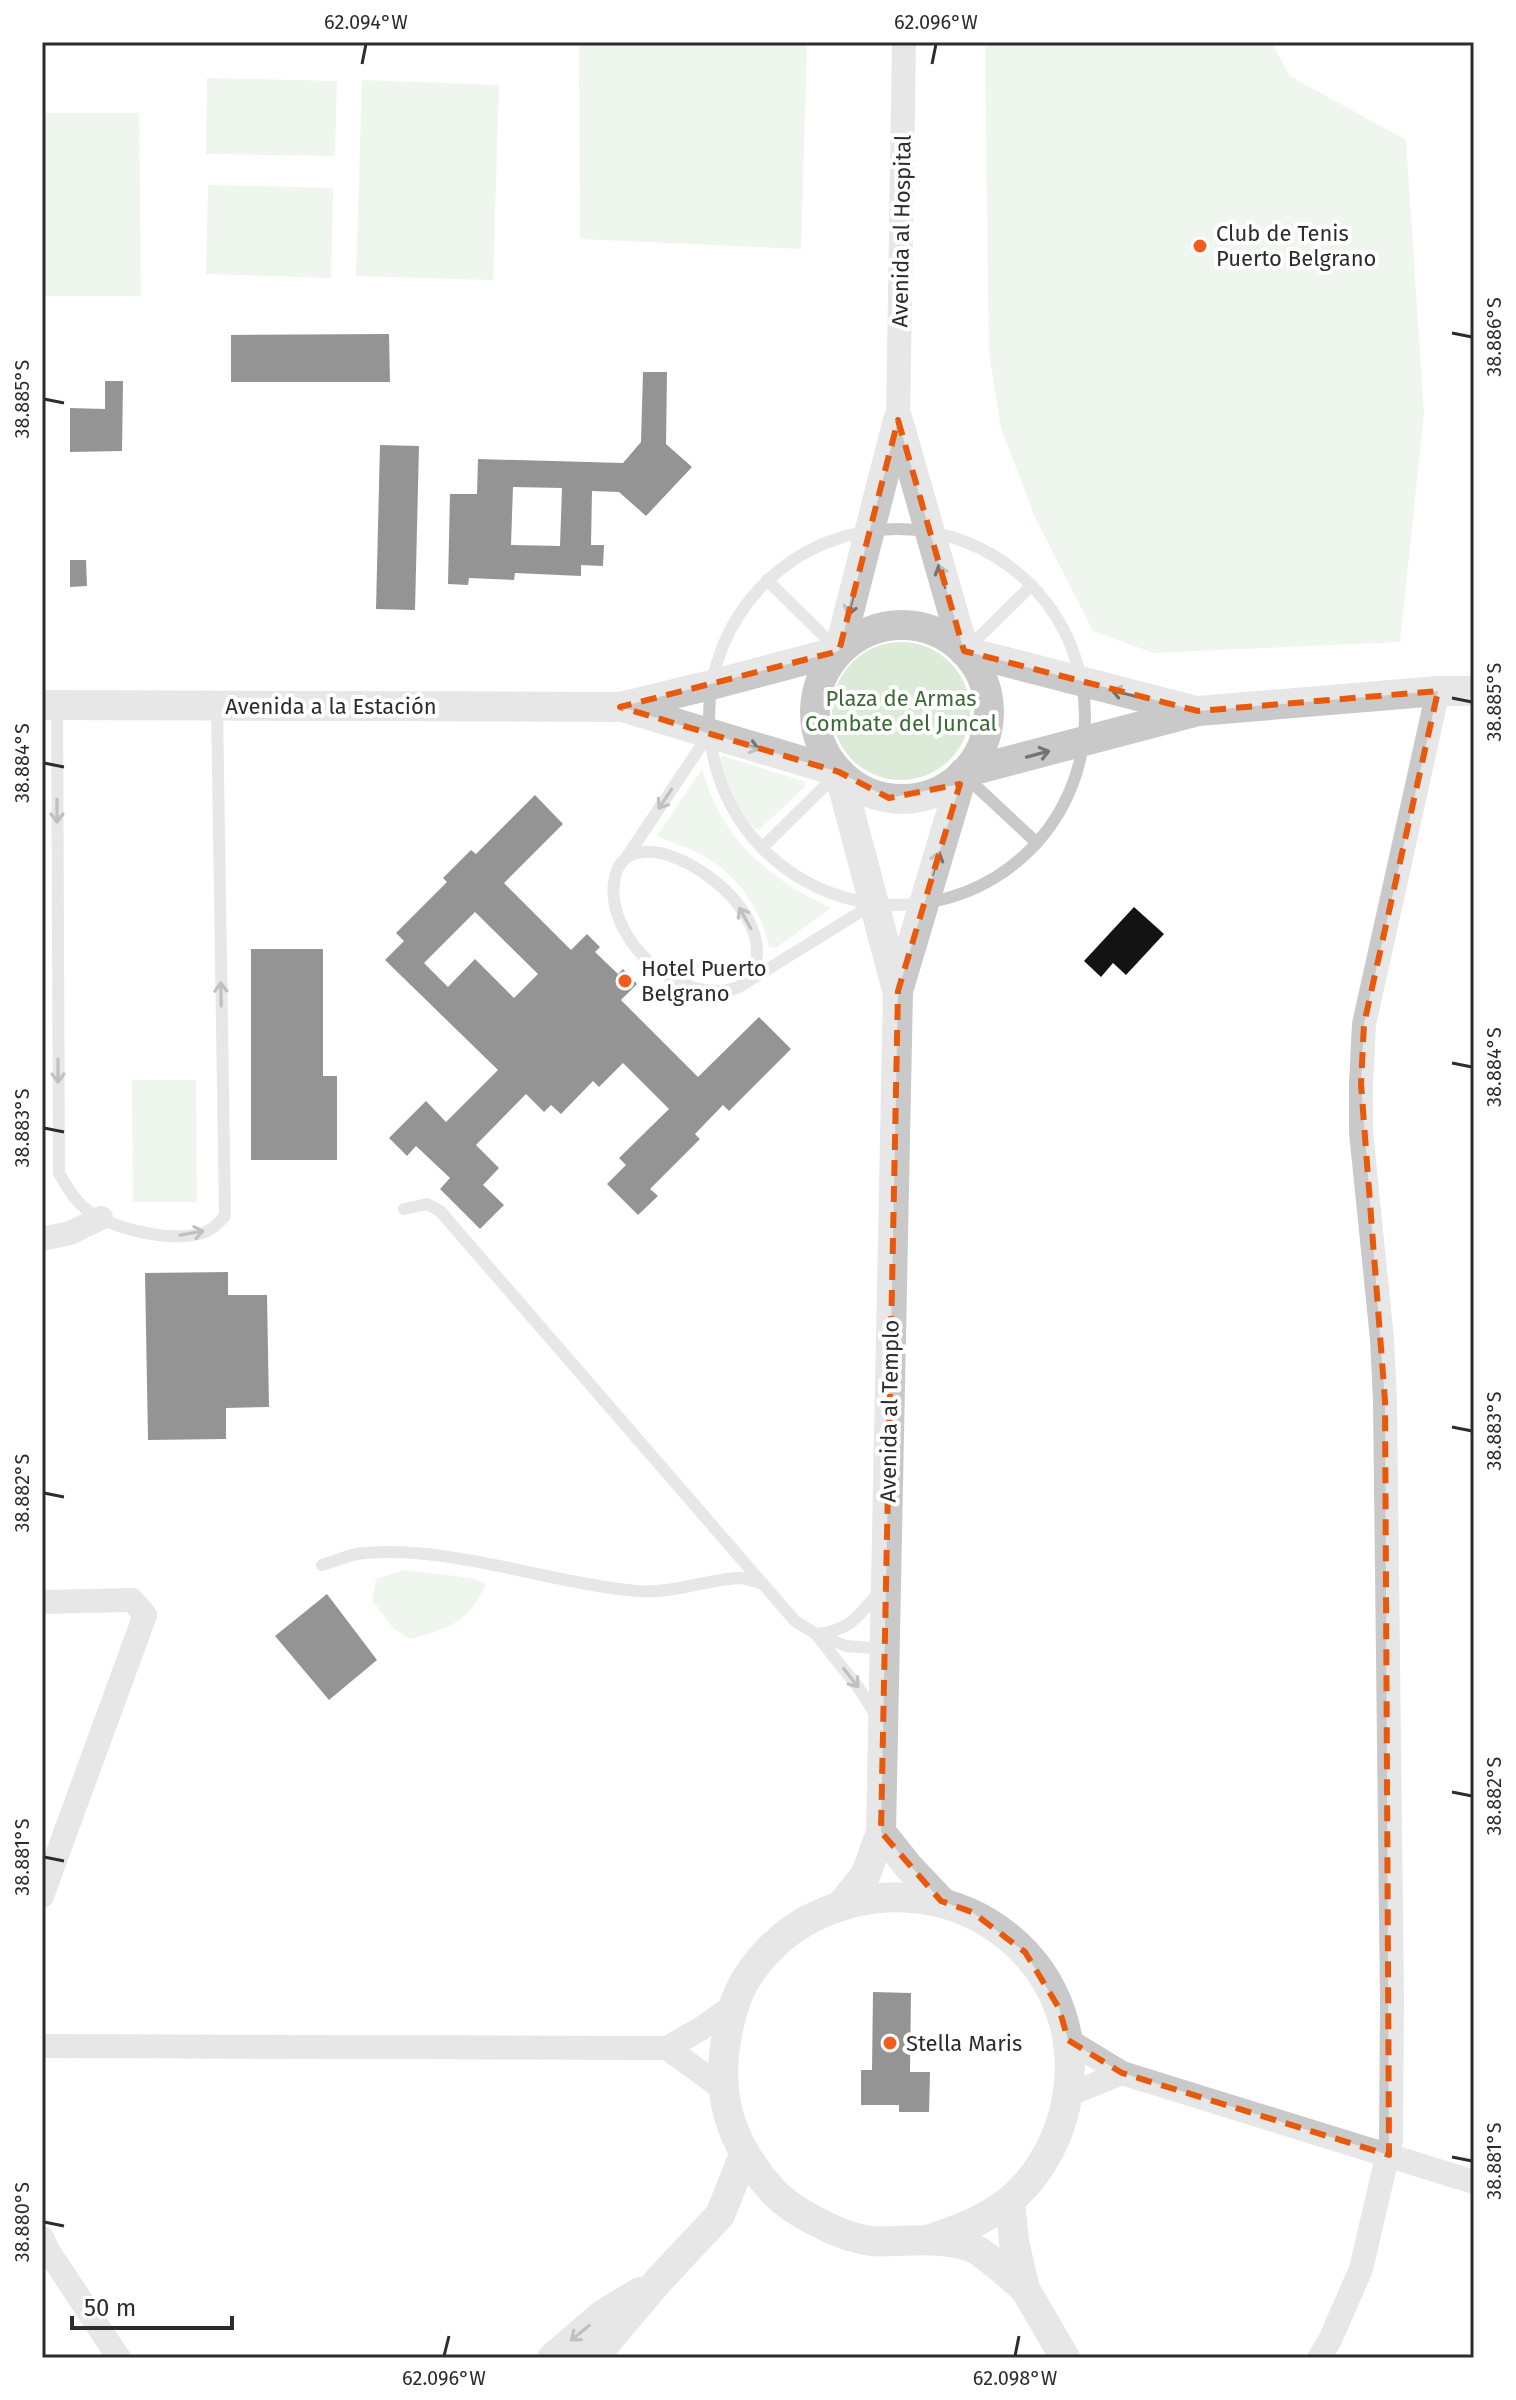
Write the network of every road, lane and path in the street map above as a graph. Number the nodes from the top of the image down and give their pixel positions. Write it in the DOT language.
graph roads {
  1 [pos="904,42"];
  2 [pos="898,420"];
  3 [pos="870,531"];
  4 [pos="928,531"];
  5 [pos="767,580"];
  6 [pos="1032,585"];
  7 [pos="839,651"];
  8 [pos="964,651"];
  9 [pos="1083,683"];
  10 [pos="711,685"];
  11 [pos="1438,691"];
  12 [pos="1474,691"];
  13 [pos="49,705"];
  14 [pos="217,705"];
  15 [pos="620,707"];
  16 [pos="1198,711"];
  17 [pos="709,734"];
  18 [pos="1084,742"];
  19 [pos="839,772"];
  20 [pos="963,773"];
  21 [pos="1037,843"];
  22 [pos="762,848"];
  23 [pos="620,866"];
  24 [pos="874,903"];
  25 [pos="924,903"];
  26 [pos="739,987"];
  27 [pos="898,991"];
  28 [pos="404,1209"];
  29 [pos="101,1218"];
  30 [pos="42,1239"];
  31 [pos="322,1565"];
  32 [pos="763,1584"];
  33 [pos="886,1585"];
  34 [pos="42,1602"];
  35 [pos="816,1634"];
  36 [pos="885,1649"];
  37 [pos="883,1725"];
  38 [pos="881,1832"];
  39 [pos="42,1896"];
  40 [pos="941,1901"];
  41 [pos="843,1903"];
  42 [pos="734,2005"];
  43 [pos="1068,2040"];
  44 [pos="42,2046"];
  45 [pos="667,2048"];
  46 [pos="1122,2073"];
  47 [pos="722,2088"];
  48 [pos="1068,2095"];
  49 [pos="744,2155"];
  50 [pos="1389,2155"];
  51 [pos="1474,2182"];
  52 [pos="772,2192"];
  53 [pos="1010,2201"];
  54 [pos="720,2215"];
  55 [pos="42,2238"];
  56 [pos="928,2240"];
  57 [pos="659,2280"];
  58 [pos="1025,2289"];
  59 [pos="119,2358"];
  60 [pos="552,2358"];
  61 [pos="593,2358"];
  62 [pos="1065,2358"];
  63 [pos="1319,2358"];
  1 -- 2 [label="street, Avenida al Hospital"];
  2 -- 3 [label="street"];
  2 -- 4 [label="street"];
  3 -- 4 [label="lane"];
  3 -- 5 [label="lane"];
  3 -- 7 [label="street, one-way"];
  4 -- 6 [label="lane"];
  8 -- 4 [label="street, one-way"];
  5 -- 7 [label="lane"];
  5 -- 10 [label="lane"];
  6 -- 8 [label="lane"];
  6 -- 9 [label="lane"];
  7 -- 8 [label="street"];
  7 -- 10 [label="street"];
  7 -- 19 [label="street"];
  8 -- 9 [label="street"];
  8 -- 20 [label="street"];
  16 -- 9 [label="street, one-way"];
  9 -- 18 [label="lane"];
  10 -- 15 [label="street"];
  10 -- 17 [label="lane"];
  11 -- 12 [label="street"];
  11 -- 16 [label="street"];
  11 -- 50 [label="street"];
  13 -- 14 [label="street, Avenida a la Estación"];
  13 -- 29 [label="lane, one-way"];
  14 -- 15 [label="street, Avenida a la Estación"];
  29 -- 14 [label="lane, one-way"];
  15 -- 17 [label="street"];
  16 -- 18 [label="street"];
  17 -- 19 [label="street, one-way"];
  17 -- 22 [label="lane"];
  17 -- 23 [label="lane, one-way"];
  20 -- 18 [label="street, one-way"];
  18 -- 21 [label="lane"];
  19 -- 20 [label="street"];
  19 -- 22 [label="lane"];
  19 -- 24 [label="street"];
  20 -- 21 [label="lane"];
  25 -- 20 [label="street, one-way"];
  21 -- 25 [label="lane"];
  22 -- 24 [label="lane"];
  23 -- 26 [label="lane"];
  26 -- 23 [label="lane, one-way"];
  24 -- 25 [label="lane"];
  24 -- 26 [label="lane"];
  24 -- 27 [label="street"];
  25 -- 27 [label="street"];
  27 -- 33 [label="street, Avenida al Templo"];
  28 -- 32 [label="lane"];
  29 -- 30 [label="street"];
  31 -- 32 [label="lane"];
  32 -- 35 [label="lane"];
  33 -- 35 [label="lane"];
  33 -- 36 [label="street, Avenida al Templo"];
  34 -- 39 [label="street"];
  35 -- 36 [label="lane"];
  35 -- 37 [label="lane, one-way"];
  36 -- 37 [label="street, Avenida al Templo"];
  37 -- 38 [label="street, Avenida al Templo"];
  38 -- 40 [label="street"];
  38 -- 41 [label="street, Avenida al Templo"];
  40 -- 41 [label="street"];
  40 -- 43 [label="street"];
  41 -- 42 [label="street"];
  42 -- 45 [label="street"];
  42 -- 47 [label="street"];
  43 -- 46 [label="street"];
  43 -- 48 [label="street"];
  44 -- 45 [label="street"];
  45 -- 47 [label="street"];
  46 -- 48 [label="street"];
  46 -- 50 [label="street"];
  47 -- 49 [label="street"];
  48 -- 53 [label="street"];
  49 -- 52 [label="street"];
  49 -- 54 [label="street"];
  50 -- 51 [label="street"];
  50 -- 63 [label="street"];
  52 -- 54 [label="street"];
  52 -- 56 [label="street"];
  53 -- 56 [label="street"];
  53 -- 58 [label="street"];
  54 -- 57 [label="street"];
  55 -- 59 [label="street"];
  56 -- 58 [label="street"];
  57 -- 60 [label="street, one-way"];
  57 -- 61 [label="street"];
  58 -- 62 [label="street"];
}
